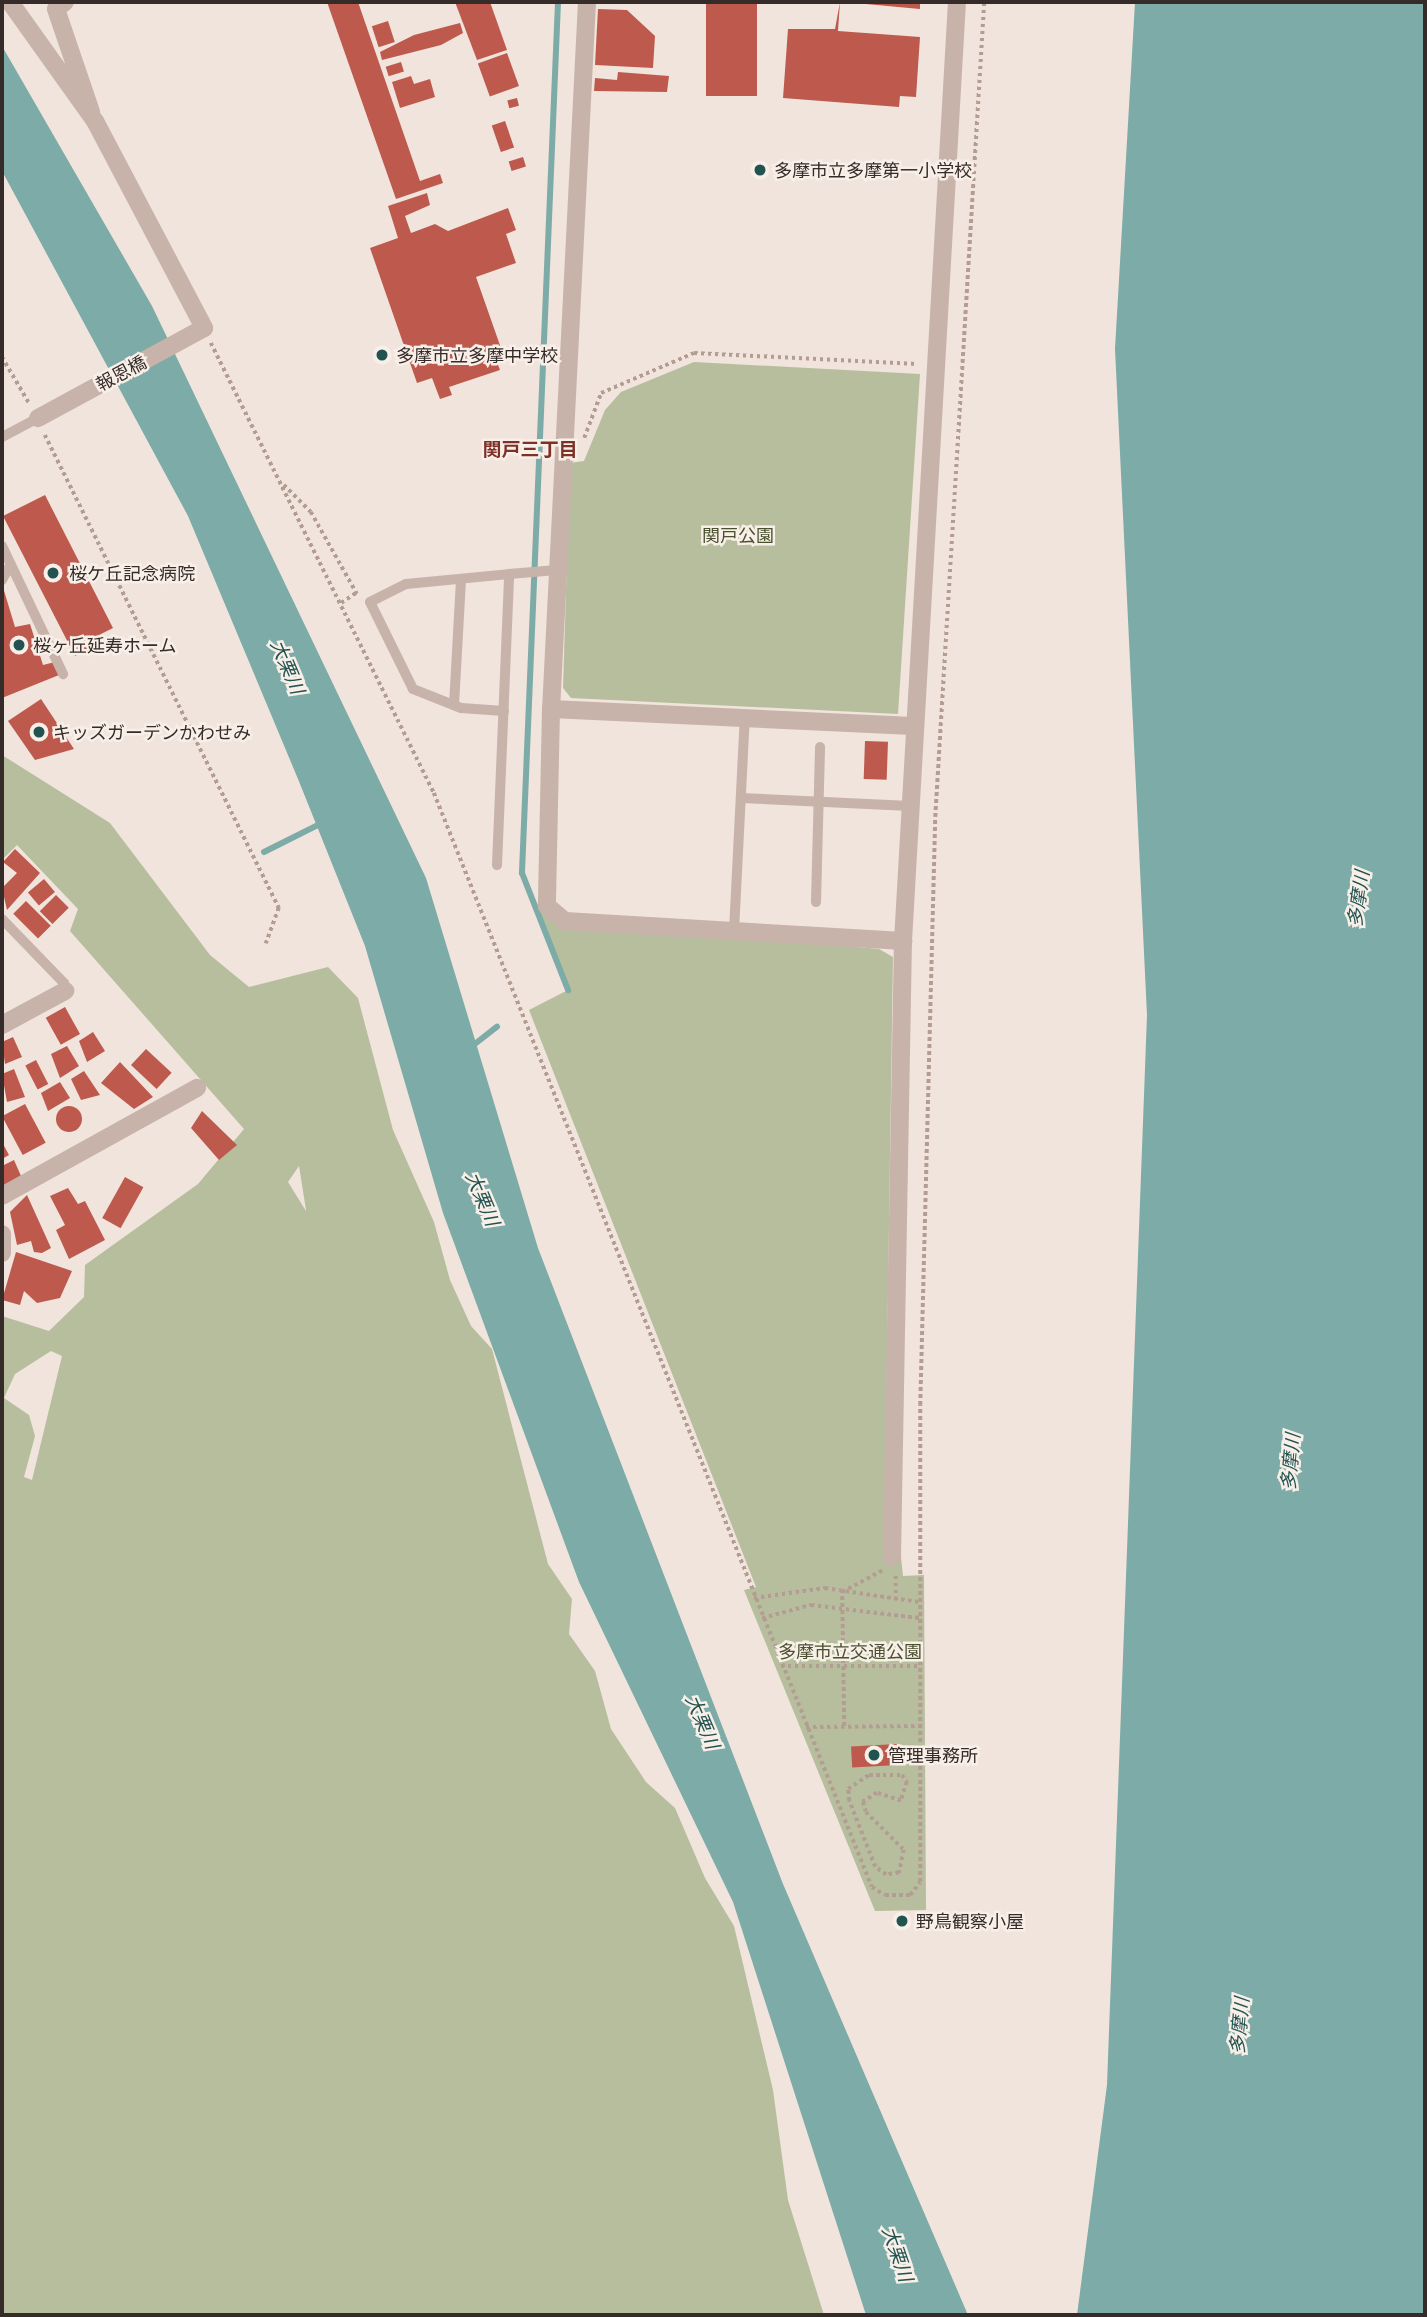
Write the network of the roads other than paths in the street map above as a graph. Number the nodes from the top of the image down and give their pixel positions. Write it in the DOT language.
graph roads {
  1 [pos="10,2"];
  2 [pos="65,2"];
  3 [pos="587,2"];
  4 [pos="957,2"];
  5 [pos="95,121"];
  6 [pos="38,418"];
  7 [pos="2,422"];
  8 [pos="6,435"];
  9 [pos="2,546"];
  10 [pos="11,564"];
  11 [pos="550,571"];
  12 [pos="513,574"];
  13 [pos="461,579"];
  14 [pos="2,580"];
  15 [pos="63,674"];
  16 [pos="454,705"];
  17 [pos="551,709"];
  18 [pos="504,710"];
  19 [pos="745,717"];
  20 [pos="913,726"];
  21 [pos="820,747"];
  22 [pos="741,797"];
  23 [pos="819,801"];
  24 [pos="910,806"];
  25 [pos="496,865"];
  26 [pos="816,902"];
  27 [pos="2,919"];
  28 [pos="734,931"];
  29 [pos="903,941"];
  30 [pos="65,991"];
  31 [pos="2,1025"];
  32 [pos="197,1088"];
  33 [pos="2,1196"];
  34 [pos="2,1234"];
  35 [pos="2,1253"];
  36 [pos="891,1557"];
  1 -- 5 [label="street"];
  2 -- 5 [label="street"];
  3 -- 11 [label="street"];
  4 -- 20 [label="street"];
  5 -- 6 [label="street, 報恩橋"];
  6 -- 8 [label="lane"];
  7 -- 8 [label="lane"];
  9 -- 10 [label="lane"];
  10 -- 14 [label="lane"];
  10 -- 15 [label="lane"];
  11 -- 12 [label="lane"];
  11 -- 17 [label="street"];
  12 -- 13 [label="lane"];
  12 -- 18 [label="lane"];
  13 -- 16 [label="lane"];
  13 -- 16 [label="lane"];
  16 -- 18 [label="lane"];
  17 -- 19 [label="street"];
  17 -- 28 [label="street"];
  18 -- 25 [label="lane"];
  19 -- 20 [label="street"];
  19 -- 22 [label="lane"];
  20 -- 24 [label="street"];
  21 -- 23 [label="lane"];
  22 -- 23 [label="lane"];
  22 -- 28 [label="lane"];
  23 -- 24 [label="lane"];
  23 -- 26 [label="lane"];
  24 -- 29 [label="street"];
  27 -- 30 [label="lane"];
  28 -- 29 [label="street"];
  29 -- 36 [label="street"];
  30 -- 31 [label="street"];
  32 -- 33 [label="street"];
  34 -- 35 [label="street"];
}
